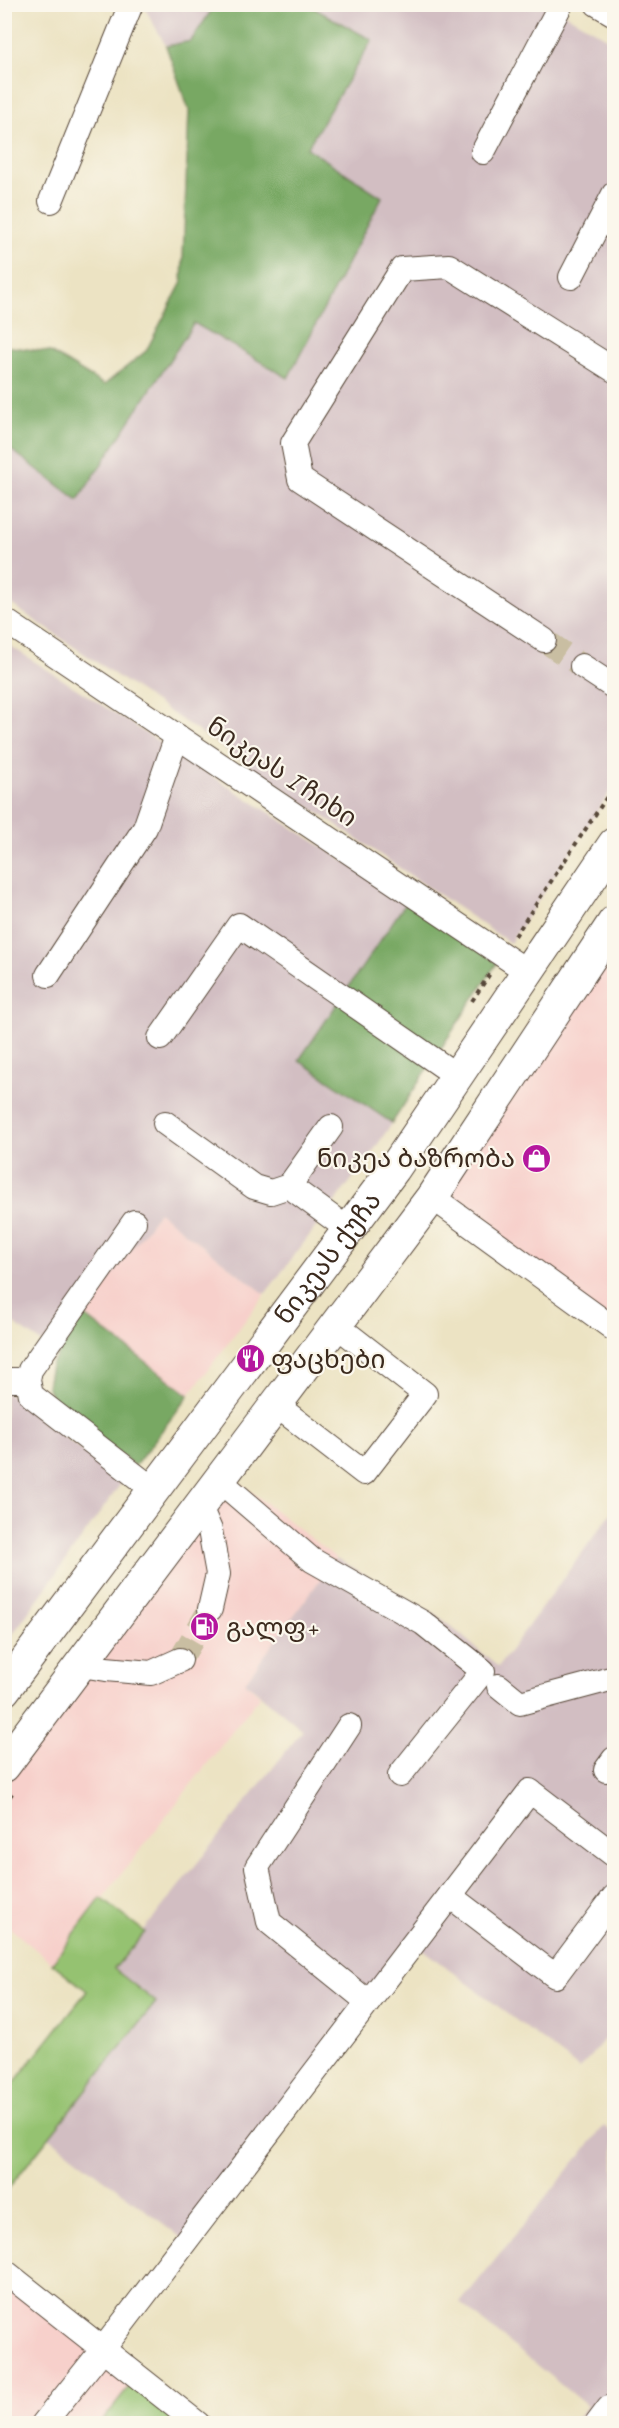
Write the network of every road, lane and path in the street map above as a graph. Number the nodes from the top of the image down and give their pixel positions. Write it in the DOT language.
graph roads {
  1 [pos="131,4"];
  2 [pos="561,4"];
  3 [pos="597,4"];
  4 [pos="615,14"];
  5 [pos="483,152"];
  6 [pos="615,194"];
  7 [pos="51,201"];
  8 [pos="571,277"];
  9 [pos="615,370"];
  10 [pos="6,624"];
  11 [pos="544,640"];
  12 [pos="582,666"];
  13 [pos="615,687"];
  14 [pos="177,736"];
  15 [pos="615,786"];
  16 [pos="615,844"];
  17 [pos="615,922"];
  18 [pos="502,954"];
  19 [pos="528,972"];
  20 [pos="48,975"];
  21 [pos="472,1002"];
  22 [pos="160,1038"];
  23 [pos="458,1076"];
  24 [pos="165,1123"];
  25 [pos="331,1127"];
  26 [pos="289,1186"];
  27 [pos="432,1197"];
  28 [pos="134,1222"];
  29 [pos="349,1230"];
  30 [pos="336,1325"];
  31 [pos="615,1329"];
  32 [pos="16,1380"];
  33 [pos="276,1405"];
  34 [pos="220,1481"];
  35 [pos="154,1490"];
  36 [pos="200,1507"];
  37 [pos="210,1609"];
  38 [pos="180,1660"];
  39 [pos="81,1665"];
  40 [pos="615,1678"];
  41 [pos="499,1686"];
  42 [pos="4,1690"];
  43 [pos="349,1726"];
  44 [pos="4,1766"];
  45 [pos="400,1775"];
  46 [pos="615,1855"];
  47 [pos="450,1896"];
  48 [pos="615,1898"];
  49 [pos="369,2002"];
  50 [pos="4,2271"];
  51 [pos="103,2349"];
  52 [pos="43,2424"];
  53 [pos="198,2424"];
  1 -- 7 [label="street"];
  2 -- 5 [label="street"];
  3 -- 4 [label="street"];
  6 -- 8 [label="street"];
  9 -- 11 [label="street"];
  10 -- 14 [label="street, ნიკეას I ჩიხი"];
  12 -- 13 [label="street"];
  14 -- 18 [label="street, ნიკეას I ჩიხი"];
  14 -- 20 [label="street"];
  15 -- 18 [label="path"];
  16 -- 19 [label="main road, ნიკეას ქუჩა"];
  17 -- 27 [label="main road, ნიკეას ქუჩა"];
  18 -- 19 [label="street, ნიკეას I ჩიხი"];
  18 -- 21 [label="path"];
  19 -- 23 [label="main road, ნიკეას ქუჩა"];
  22 -- 23 [label="street"];
  23 -- 29 [label="main road, ნიკეას ქუჩა"];
  24 -- 26 [label="street"];
  25 -- 26 [label="street"];
  26 -- 29 [label="street"];
  27 -- 30 [label="main road, ნიკეას ქუჩა"];
  27 -- 31 [label="street"];
  28 -- 32 [label="street"];
  29 -- 35 [label="main road, ნიკეას ქუჩა"];
  30 -- 33 [label="main road, ნიკეას ქუჩა"];
  30 -- 33 [label="street"];
  32 -- 35 [label="street"];
  33 -- 34 [label="main road, ნიკეას ქუჩა"];
  34 -- 36 [label="main road, ნიკეას ქუჩა"];
  34 -- 45 [label="street"];
  35 -- 42 [label="main road, ნიკეას ქუჩა"];
  36 -- 37 [label="street"];
  36 -- 39 [label="main road, ნიკეას ქუჩა"];
  38 -- 39 [label="street"];
  39 -- 44 [label="main road, ნიკეას ქუჩა"];
  40 -- 41 [label="street"];
  43 -- 49 [label="street"];
  46 -- 47 [label="street"];
  47 -- 48 [label="street"];
  47 -- 49 [label="street"];
  49 -- 51 [label="street"];
  50 -- 51 [label="street"];
  51 -- 52 [label="street"];
  51 -- 53 [label="street"];
}
